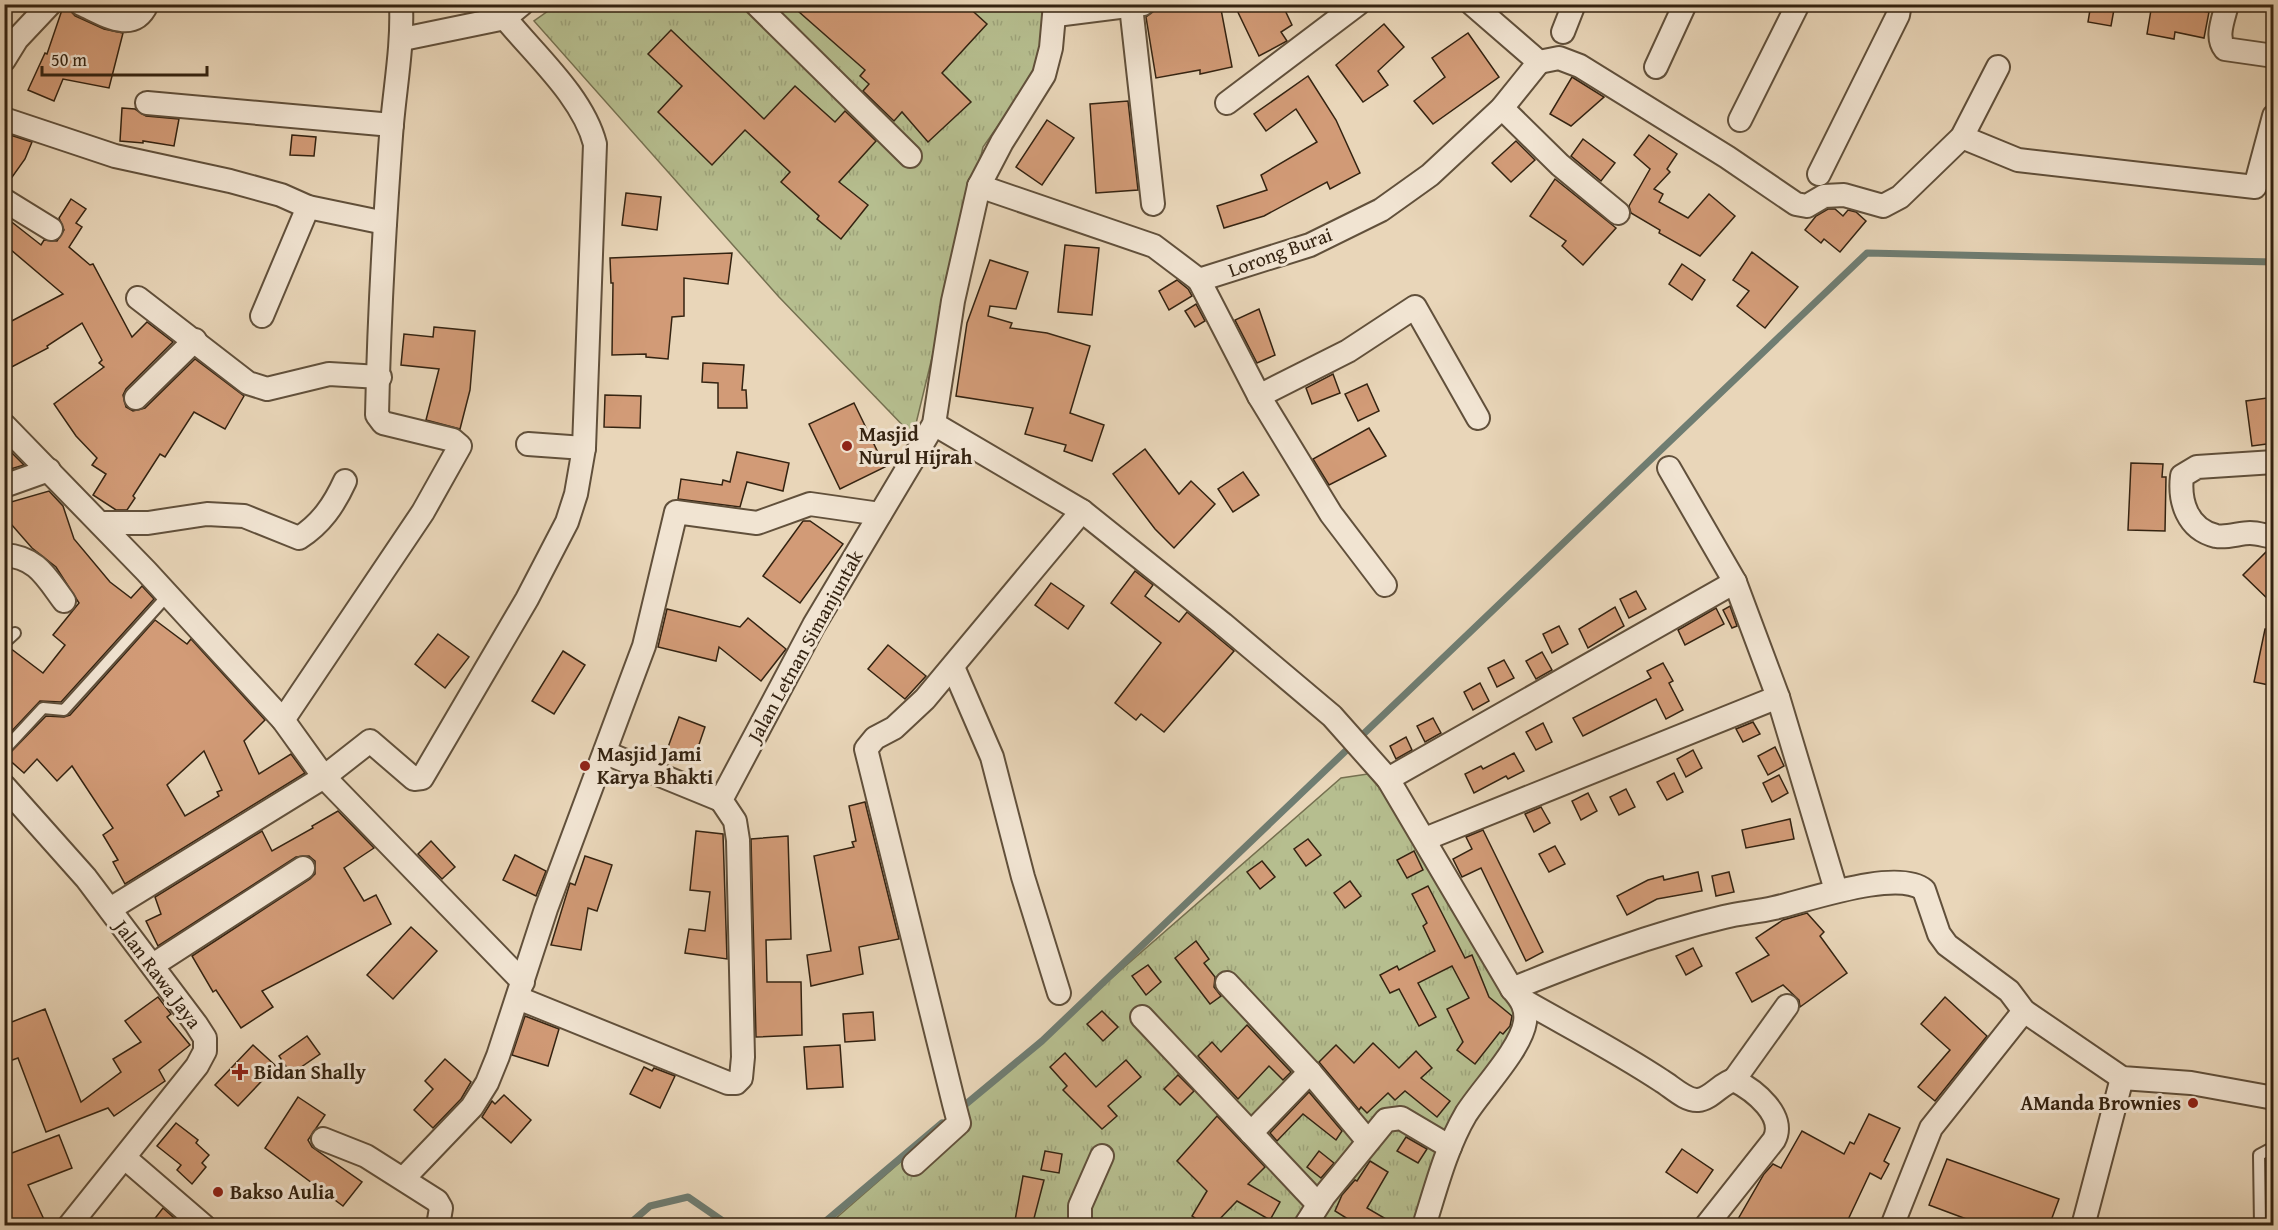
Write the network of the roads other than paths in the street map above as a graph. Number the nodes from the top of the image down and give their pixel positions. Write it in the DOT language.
graph roads {
  1 [pos="50,4"];
  2 [pos="81,4"];
  3 [pos="147,4"];
  4 [pos="401,4"];
  5 [pos="522,4"];
  6 [pos="756,4"];
  7 [pos="1358,4"];
  8 [pos="1472,4"];
  9 [pos="1574,4"];
  10 [pos="1685,4"];
  11 [pos="1798,4"];
  12 [pos="1900,4"];
  13 [pos="2227,4"];
  14 [pos="1137,5"];
  15 [pos="1056,10"];
  16 [pos="505,18"];
  17 [pos="1563,32"];
  18 [pos="403,39"];
  19 [pos="2274,56"];
  20 [pos="4,60"];
  21 [pos="1539,62"];
  22 [pos="1998,67"];
  23 [pos="1656,68"];
  24 [pos="147,103"];
  25 [pos="1227,104"];
  26 [pos="1502,108"];
  27 [pos="2274,116"];
  28 [pos="4,118"];
  29 [pos="1740,120"];
  30 [pos="392,124"];
  31 [pos="1962,137"];
  32 [pos="910,156"];
  33 [pos="1819,174"];
  34 [pos="979,186"];
  35 [pos="4,200"];
  36 [pos="1153,204"];
  37 [pos="308,207"];
  38 [pos="1618,213"];
  39 [pos="385,223"];
  40 [pos="51,229"];
  41 [pos="1199,280"];
  42 [pos="138,298"];
  43 [pos="262,316"];
  44 [pos="195,340"];
  45 [pos="380,377"];
  46 [pos="1259,396"];
  47 [pos="136,398"];
  48 [pos="1478,417"];
  49 [pos="934,424"];
  50 [pos="4,425"];
  51 [pos="528,444"];
  52 [pos="584,448"];
  53 [pos="2274,462"];
  54 [pos="1669,468"];
  55 [pos="49,470"];
  56 [pos="345,481"];
  57 [pos="4,486"];
  58 [pos="1082,511"];
  59 [pos="880,514"];
  60 [pos="100,524"];
  61 [pos="2274,537"];
  62 [pos="4,555"];
  63 [pos="1735,582"];
  64 [pos="1385,585"];
  65 [pos="168,595"];
  66 [pos="64,601"];
  67 [pos="15,633"];
  68 [pos="4,643"];
  69 [pos="953,667"];
  70 [pos="1778,697"];
  71 [pos="283,720"];
  72 [pos="4,750"];
  73 [pos="606,753"];
  74 [pos="324,777"];
  75 [pos="1388,779"];
  76 [pos="4,786"];
  77 [pos="721,800"];
  78 [pos="1425,839"];
  79 [pos="303,868"];
  80 [pos="1836,890"];
  81 [pos="110,909"];
  82 [pos="153,965"];
  83 [pos="1227,983"];
  84 [pos="520,990"];
  85 [pos="1059,993"];
  86 [pos="1517,994"];
  87 [pos="1787,1006"];
  88 [pos="2024,1011"];
  89 [pos="1142,1017"];
  90 [pos="1310,1072"];
  91 [pos="2122,1078"];
  92 [pos="1734,1080"];
  93 [pos="2274,1098"];
  94 [pos="1251,1132"];
  95 [pos="323,1140"];
  96 [pos="1367,1140"];
  97 [pos="1450,1147"];
  98 [pos="2274,1147"];
  99 [pos="1102,1156"];
  100 [pos="125,1158"];
  101 [pos="914,1164"];
  102 [pos="404,1178"];
  103 [pos="1318,1204"];
  104 [pos="69,1226"];
  105 [pos="204,1226"];
  106 [pos="438,1226"];
  107 [pos="1080,1226"];
  108 [pos="1305,1226"];
  109 [pos="1424,1226"];
  110 [pos="1706,1226"];
  111 [pos="1892,1226"];
  112 [pos="2083,1226"];
  113 [pos="2260,1226"];
  1 -- 20 [label="street"];
  2 -- 3 [label="street"];
  4 -- 18 [label="street"];
  5 -- 16 [label="street"];
  6 -- 32 [label="street"];
  7 -- 25 [label="street"];
  8 -- 21 [label="street"];
  9 -- 17 [label="street"];
  10 -- 23 [label="street"];
  11 -- 29 [label="street"];
  12 -- 33 [label="street"];
  13 -- 19 [label="street"];
  14 -- 15 [label="street"];
  14 -- 36 [label="street"];
  15 -- 34 [label="street, Jalan Letnan Simanjuntak"];
  16 -- 18 [label="street"];
  16 -- 52 [label="street"];
  18 -- 30 [label="street"];
  21 -- 26 [label="street, Lorong Burai"];
  21 -- 31 [label="street"];
  22 -- 31 [label="street"];
  24 -- 30 [label="street"];
  26 -- 38 [label="street"];
  26 -- 41 [label="street, Lorong Burai"];
  27 -- 31 [label="street"];
  28 -- 37 [label="street"];
  30 -- 39 [label="street"];
  34 -- 41 [label="street"];
  34 -- 49 [label="street, Jalan Letnan Simanjuntak"];
  35 -- 40 [label="street"];
  37 -- 39 [label="street"];
  37 -- 43 [label="street"];
  39 -- 45 [label="street"];
  41 -- 46 [label="street"];
  42 -- 44 [label="street"];
  44 -- 45 [label="street"];
  44 -- 47 [label="street"];
  45 -- 71 [label="street"];
  46 -- 48 [label="street"];
  46 -- 64 [label="street"];
  49 -- 58 [label="street"];
  49 -- 59 [label="street, Jalan Letnan Simanjuntak"];
  50 -- 55 [label="street"];
  51 -- 52 [label="street"];
  52 -- 74 [label="street"];
  53 -- 61 [label="street"];
  54 -- 63 [label="street"];
  55 -- 57 [label="street"];
  55 -- 60 [label="street"];
  56 -- 60 [label="street"];
  58 -- 69 [label="street"];
  58 -- 75 [label="street"];
  59 -- 73 [label="street"];
  59 -- 77 [label="street, Jalan Letnan Simanjuntak"];
  60 -- 65 [label="street"];
  62 -- 66 [label="street"];
  63 -- 70 [label="street"];
  63 -- 75 [label="street"];
  65 -- 71 [label="street"];
  65 -- 72 [label="lane"];
  67 -- 68 [label="lane"];
  69 -- 85 [label="street"];
  69 -- 101 [label="street"];
  70 -- 78 [label="street"];
  70 -- 80 [label="street"];
  71 -- 74 [label="street"];
  73 -- 77 [label="street"];
  73 -- 84 [label="street"];
  74 -- 81 [label="street"];
  74 -- 84 [label="street"];
  75 -- 78 [label="street"];
  76 -- 81 [label="street, Jalan Rawa Jaya"];
  77 -- 84 [label="street"];
  78 -- 86 [label="street"];
  79 -- 82 [label="street"];
  80 -- 86 [label="street"];
  80 -- 88 [label="street"];
  81 -- 82 [label="street, Jalan Rawa Jaya"];
  82 -- 100 [label="street, Jalan Rawa Jaya"];
  83 -- 90 [label="street"];
  84 -- 102 [label="street"];
  86 -- 92 [label="street"];
  86 -- 97 [label="street"];
  87 -- 92 [label="street"];
  88 -- 91 [label="street"];
  88 -- 111 [label="street"];
  89 -- 94 [label="street"];
  90 -- 94 [label="street"];
  90 -- 96 [label="street"];
  91 -- 93 [label="street"];
  91 -- 112 [label="street"];
  92 -- 110 [label="street"];
  94 -- 103 [label="street"];
  95 -- 102 [label="street"];
  96 -- 97 [label="street"];
  96 -- 103 [label="street"];
  97 -- 109 [label="street"];
  98 -- 113 [label="lane"];
  99 -- 107 [label="street"];
  100 -- 104 [label="street, Jalan Rawa Jaya"];
  100 -- 105 [label="street"];
  102 -- 106 [label="street"];
  103 -- 108 [label="street"];
}
